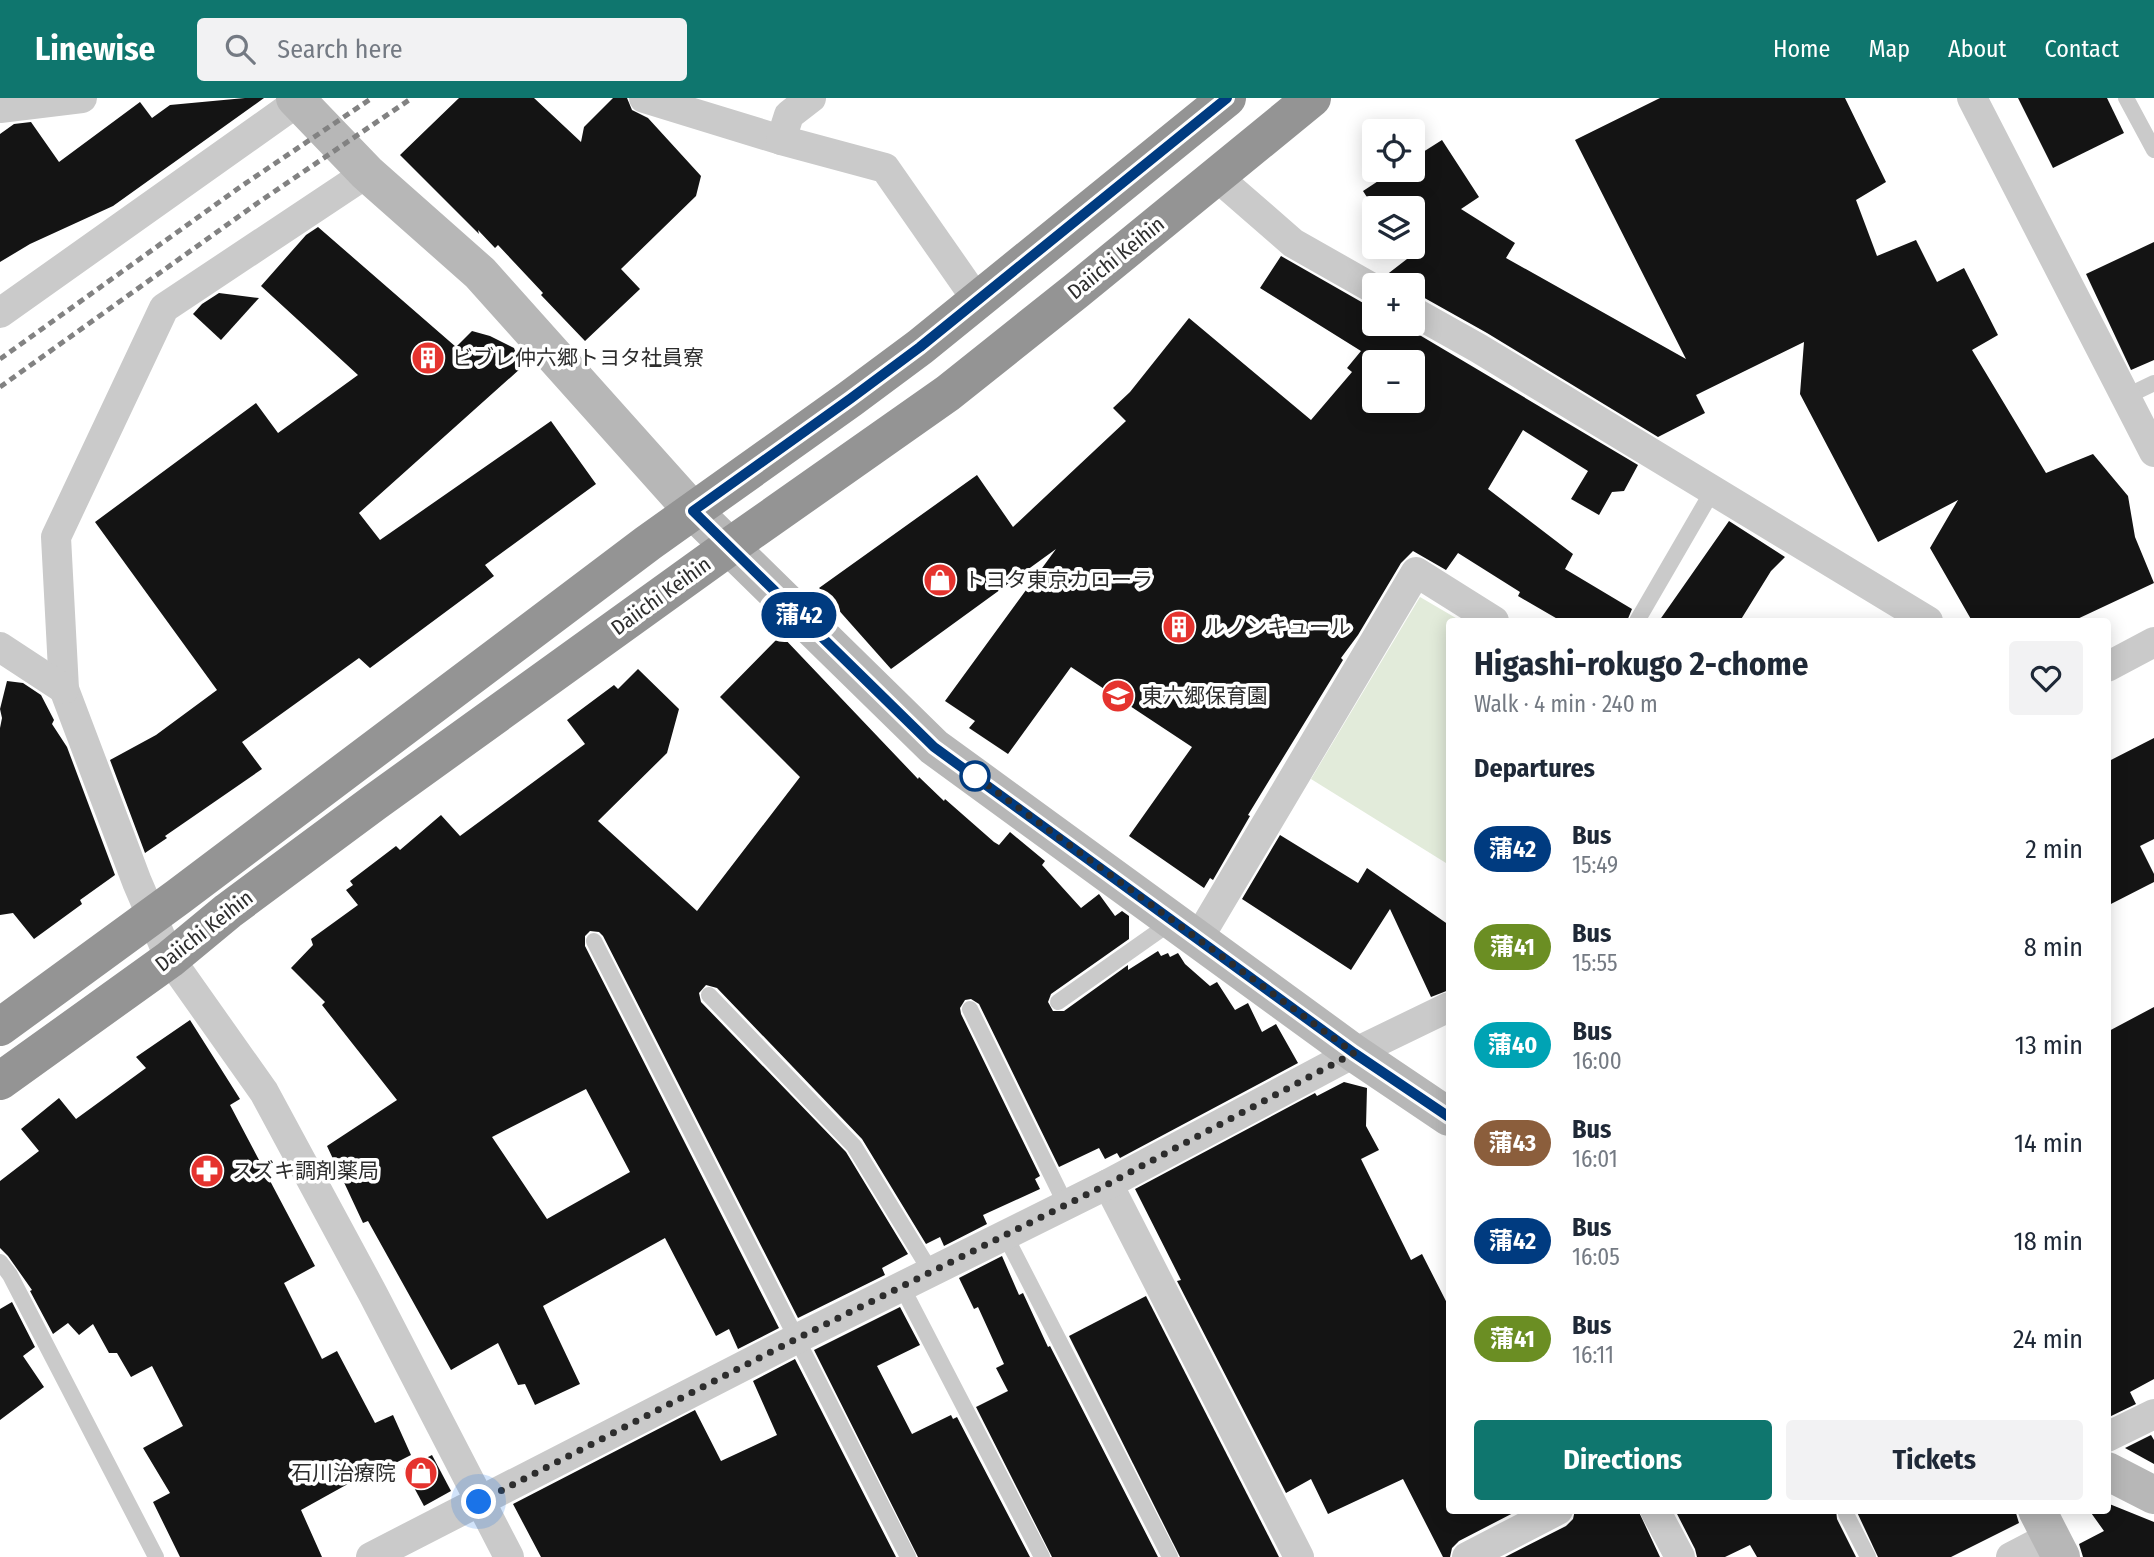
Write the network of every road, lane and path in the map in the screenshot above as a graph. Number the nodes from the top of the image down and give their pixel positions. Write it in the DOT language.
graph roads {
  1 [pos="82,98"];
  2 [pos="644,98"];
  3 [pos="811,98"];
  4 [pos="1227,98"];
  5 [pos="1312,98"];
  6 [pos="1972,98"];
  7 [pos="2126,98"];
  8 [pos="299,99"];
  9 [pos="35,101"];
  10 [pos="0,108"];
  11 [pos="781,140"];
  12 [pos="2154,150"];
  13 [pos="367,173"];
  14 [pos="1216,176"];
  15 [pos="1362,282"];
  16 [pos="977,300"];
  17 [pos="0,313"];
  18 [pos="1425,319"];
  19 [pos="2154,383"];
  20 [pos="2125,397"];
  21 [pos="2154,452"];
  22 [pos="1713,491"];
  23 [pos="693,511"];
  24 [pos="729,547"];
  25 [pos="1489,618"];
  26 [pos="1639,618"];
  27 [pos="1923,618"];
  28 [pos="2154,642"];
  29 [pos="0,647"];
  30 [pos="2111,665"];
  31 [pos="64,689"];
  32 [pos="152,915"];
  33 [pos="1186,930"];
  34 [pos="594,941"];
  35 [pos="170,958"];
  36 [pos="709,995"];
  37 [pos="1058,1002"];
  38 [pos="1446,1008"];
  39 [pos="970,1009"];
  40 [pos="0,1027"];
  41 [pos="1354,1053"];
  42 [pos="0,1081"];
  43 [pos="1446,1115"];
  44 [pos="1108,1184"];
  45 [pos="1066,1205"];
  46 [pos="1005,1235"];
  47 [pos="0,1262"];
  48 [pos="931,1272"];
  49 [pos="902,1287"];
  50 [pos="798,1338"];
  51 [pos="2154,1414"];
  52 [pos="2111,1435"];
  53 [pos="2111,1473"];
  54 [pos="2154,1495"];
  55 [pos="479,1502"];
  56 [pos="1550,1514"];
  57 [pos="1657,1514"];
  58 [pos="1846,1514"];
  59 [pos="2049,1535"];
  60 [pos="156,1557"];
  61 [pos="371,1557"];
  62 [pos="509,1557"];
  63 [pos="908,1557"];
  64 [pos="1042,1557"];
  65 [pos="1170,1557"];
  66 [pos="1299,1557"];
  67 [pos="1467,1557"];
  68 [pos="1680,1557"];
  69 [pos="1868,1557"];
  70 [pos="2011,1557"];
  1 -- 9 [label="street"];
  2 -- 11 [label="street"];
  3 -- 11 [label="street"];
  4 -- 16 [label="highway, Daiichi Keihin"];
  5 -- 14 [label="highway, Daiichi Keihin"];
  6 -- 20 [label="street"];
  7 -- 12 [label="lane"];
  8 -- 13 [label="street"];
  8 -- 17 [label="street"];
  9 -- 10 [label="street"];
  11 -- 16 [label="street"];
  13 -- 23 [label="street"];
  13 -- 31 [label="street"];
  14 -- 15 [label="street"];
  14 -- 24 [label="highway, Daiichi Keihin"];
  16 -- 23 [label="highway, Daiichi Keihin"];
  18 -- 22 [label="street"];
  19 -- 20 [label="lane"];
  20 -- 21 [label="street"];
  22 -- 26 [label="lane"];
  22 -- 27 [label="street"];
  23 -- 24 [label="street"];
  23 -- 32 [label="highway, Daiichi Keihin"];
  24 -- 33 [label="street"];
  24 -- 35 [label="highway, Daiichi Keihin"];
  25 -- 33 [label="street"];
  28 -- 30 [label="street"];
  29 -- 31 [label="street"];
  31 -- 32 [label="street"];
  32 -- 35 [label="street"];
  32 -- 40 [label="highway, Daiichi Keihin"];
  33 -- 37 [label="lane"];
  33 -- 41 [label="street"];
  34 -- 50 [label="lane"];
  35 -- 42 [label="highway, Daiichi Keihin"];
  35 -- 55 [label="street"];
  36 -- 48 [label="lane"];
  38 -- 41 [label="street"];
  39 -- 45 [label="lane"];
  41 -- 43 [label="street"];
  41 -- 44 [label="street"];
  44 -- 45 [label="street"];
  44 -- 66 [label="street"];
  45 -- 46 [label="street"];
  46 -- 48 [label="street"];
  46 -- 65 [label="lane"];
  47 -- 60 [label="lane"];
  48 -- 49 [label="street"];
  49 -- 50 [label="street"];
  49 -- 64 [label="lane"];
  50 -- 55 [label="street"];
  50 -- 63 [label="lane"];
  51 -- 52 [label="street"];
  53 -- 54 [label="street"];
  55 -- 61 [label="street"];
  55 -- 62 [label="street"];
  56 -- 67 [label="street"];
  57 -- 68 [label="street"];
  58 -- 69 [label="lane"];
  59 -- 70 [label="street"];
}
